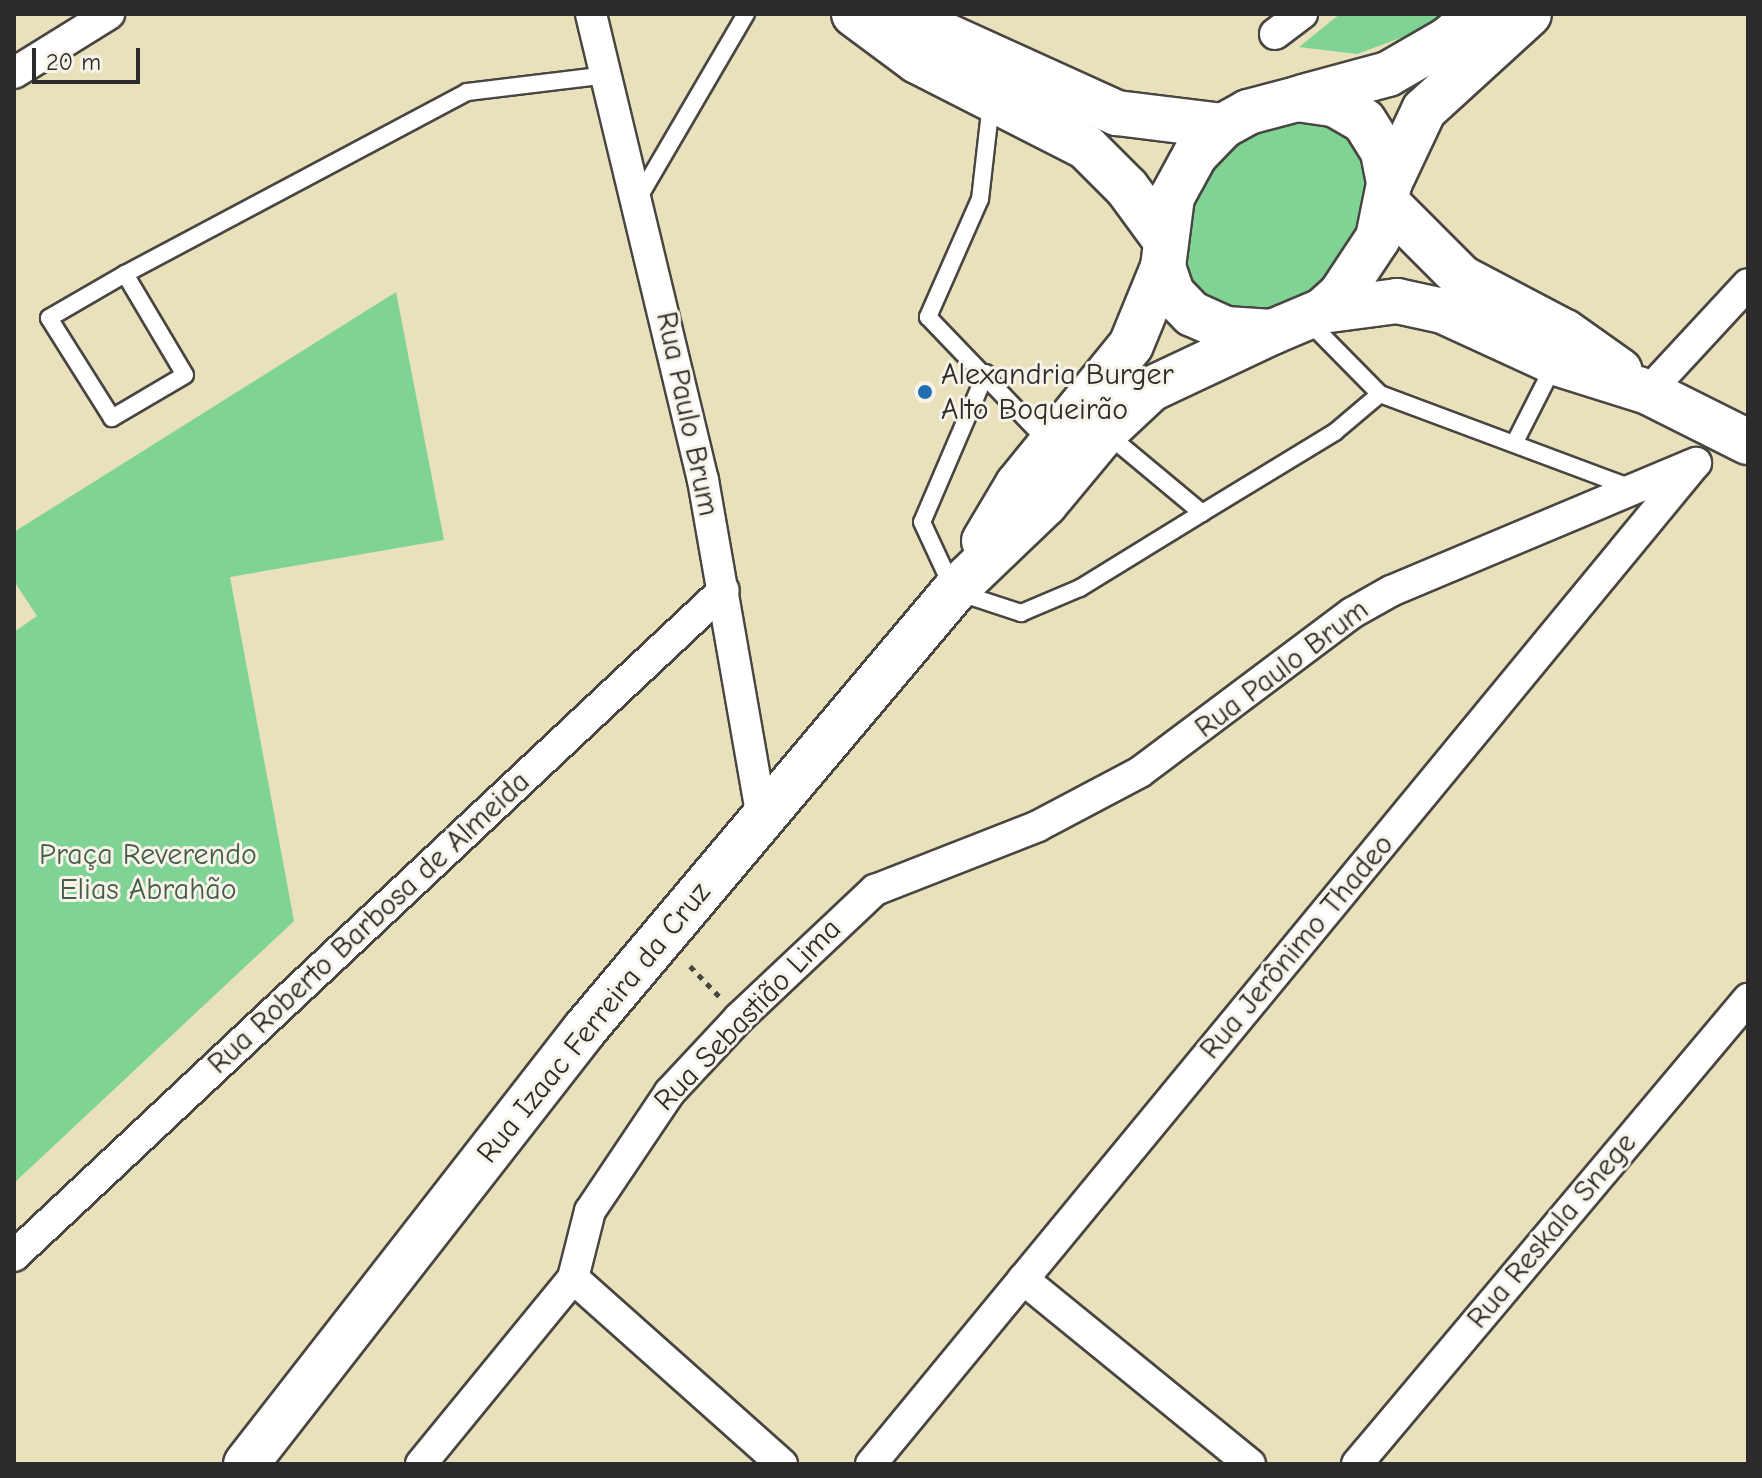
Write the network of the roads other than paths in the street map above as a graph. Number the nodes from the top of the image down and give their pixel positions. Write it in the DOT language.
graph roads {
  1 [pos="109,14"];
  2 [pos="591,14"];
  3 [pos="746,14"];
  4 [pos="854,14"];
  5 [pos="881,14"];
  6 [pos="1302,14"];
  7 [pos="1479,14"];
  8 [pos="1529,14"];
  9 [pos="1275,34"];
  10 [pos="14,73"];
  11 [pos="608,75"];
  12 [pos="991,98"];
  13 [pos="1297,99"];
  14 [pos="1223,126"];
  15 [pos="1388,194"];
  16 [pos="639,197"];
  17 [pos="1163,252"];
  18 [pos="125,274"];
  19 [pos="1748,284"];
  20 [pos="1300,321"];
  21 [pos="1556,363"];
  22 [pos="986,373"];
  23 [pos="1648,392"];
  24 [pos="1380,394"];
  25 [pos="1105,432"];
  26 [pos="1736,436"];
  27 [pos="1515,442"];
  28 [pos="1051,445"];
  29 [pos="1696,463"];
  30 [pos="1633,489"];
  31 [pos="1202,513"];
  32 [pos="724,590"];
  33 [pos="954,591"];
  34 [pos="762,819"];
  35 [pos="875,890"];
  36 [pos="1748,999"];
  37 [pos="14,1256"];
  38 [pos="573,1278"];
  39 [pos="1023,1279"];
  40 [pos="246,1464"];
  41 [pos="421,1464"];
  42 [pos="782,1464"];
  43 [pos="871,1464"];
  44 [pos="1250,1464"];
  45 [pos="1357,1464"];
  1 -- 10 [label="street"];
  2 -- 11 [label="street, Rua Paulo Brum"];
  3 -- 16 [label="lane"];
  4 -- 12 [label="main road"];
  5 -- 14 [label="main road"];
  6 -- 9 [label="street"];
  7 -- 13 [label="main road"];
  8 -- 15 [label="main road"];
  11 -- 16 [label="street, Rua Paulo Brum"];
  11 -- 18 [label="lane"];
  12 -- 17 [label="main road"];
  12 -- 22 [label="lane"];
  13 -- 14 [label="main road"];
  13 -- 15 [label="main road"];
  14 -- 17 [label="main road"];
  15 -- 20 [label="main road"];
  15 -- 23 [label="main road"];
  16 -- 32 [label="street, Rua Paulo Brum"];
  17 -- 20 [label="main road"];
  17 -- 28 [label="main road, Rua Izaac Ferreira da Cruz"];
  18 -- 18 [label="lane"];
  19 -- 23 [label="street"];
  20 -- 21 [label="main road"];
  20 -- 24 [label="lane"];
  20 -- 25 [label="main road, Rua Izaac Ferreira da Cruz"];
  21 -- 23 [label="main road"];
  21 -- 27 [label="lane"];
  22 -- 28 [label="lane"];
  22 -- 33 [label="lane"];
  23 -- 26 [label="main road"];
  24 -- 27 [label="lane"];
  24 -- 31 [label="lane"];
  25 -- 31 [label="lane"];
  25 -- 33 [label="main road, Rua Izaac Ferreira da Cruz"];
  26 -- 29 [label="street, Rua Jerônimo Thadeo"];
  27 -- 30 [label="lane"];
  28 -- 33 [label="main road, Rua Izaac Ferreira da Cruz"];
  29 -- 30 [label="street, Rua Paulo Brum"];
  29 -- 39 [label="street, Rua Jerônimo Thadeo"];
  30 -- 35 [label="street, Rua Paulo Brum"];
  31 -- 33 [label="lane"];
  32 -- 34 [label="street, Rua Paulo Brum"];
  32 -- 37 [label="street, Rua Roberto Barbosa de Almeida"];
  33 -- 34 [label="main road, Rua Izaac Ferreira da Cruz"];
  34 -- 40 [label="main road, Rua Izaac Ferreira da Cruz"];
  35 -- 38 [label="street, Rua Sebastião Lima"];
  36 -- 45 [label="street, Rua Reskala Snege"];
  38 -- 41 [label="street, Rua Sebastião Lima"];
  38 -- 42 [label="street"];
  39 -- 43 [label="street, Rua Jerônimo Thadeo"];
  39 -- 44 [label="street"];
}
